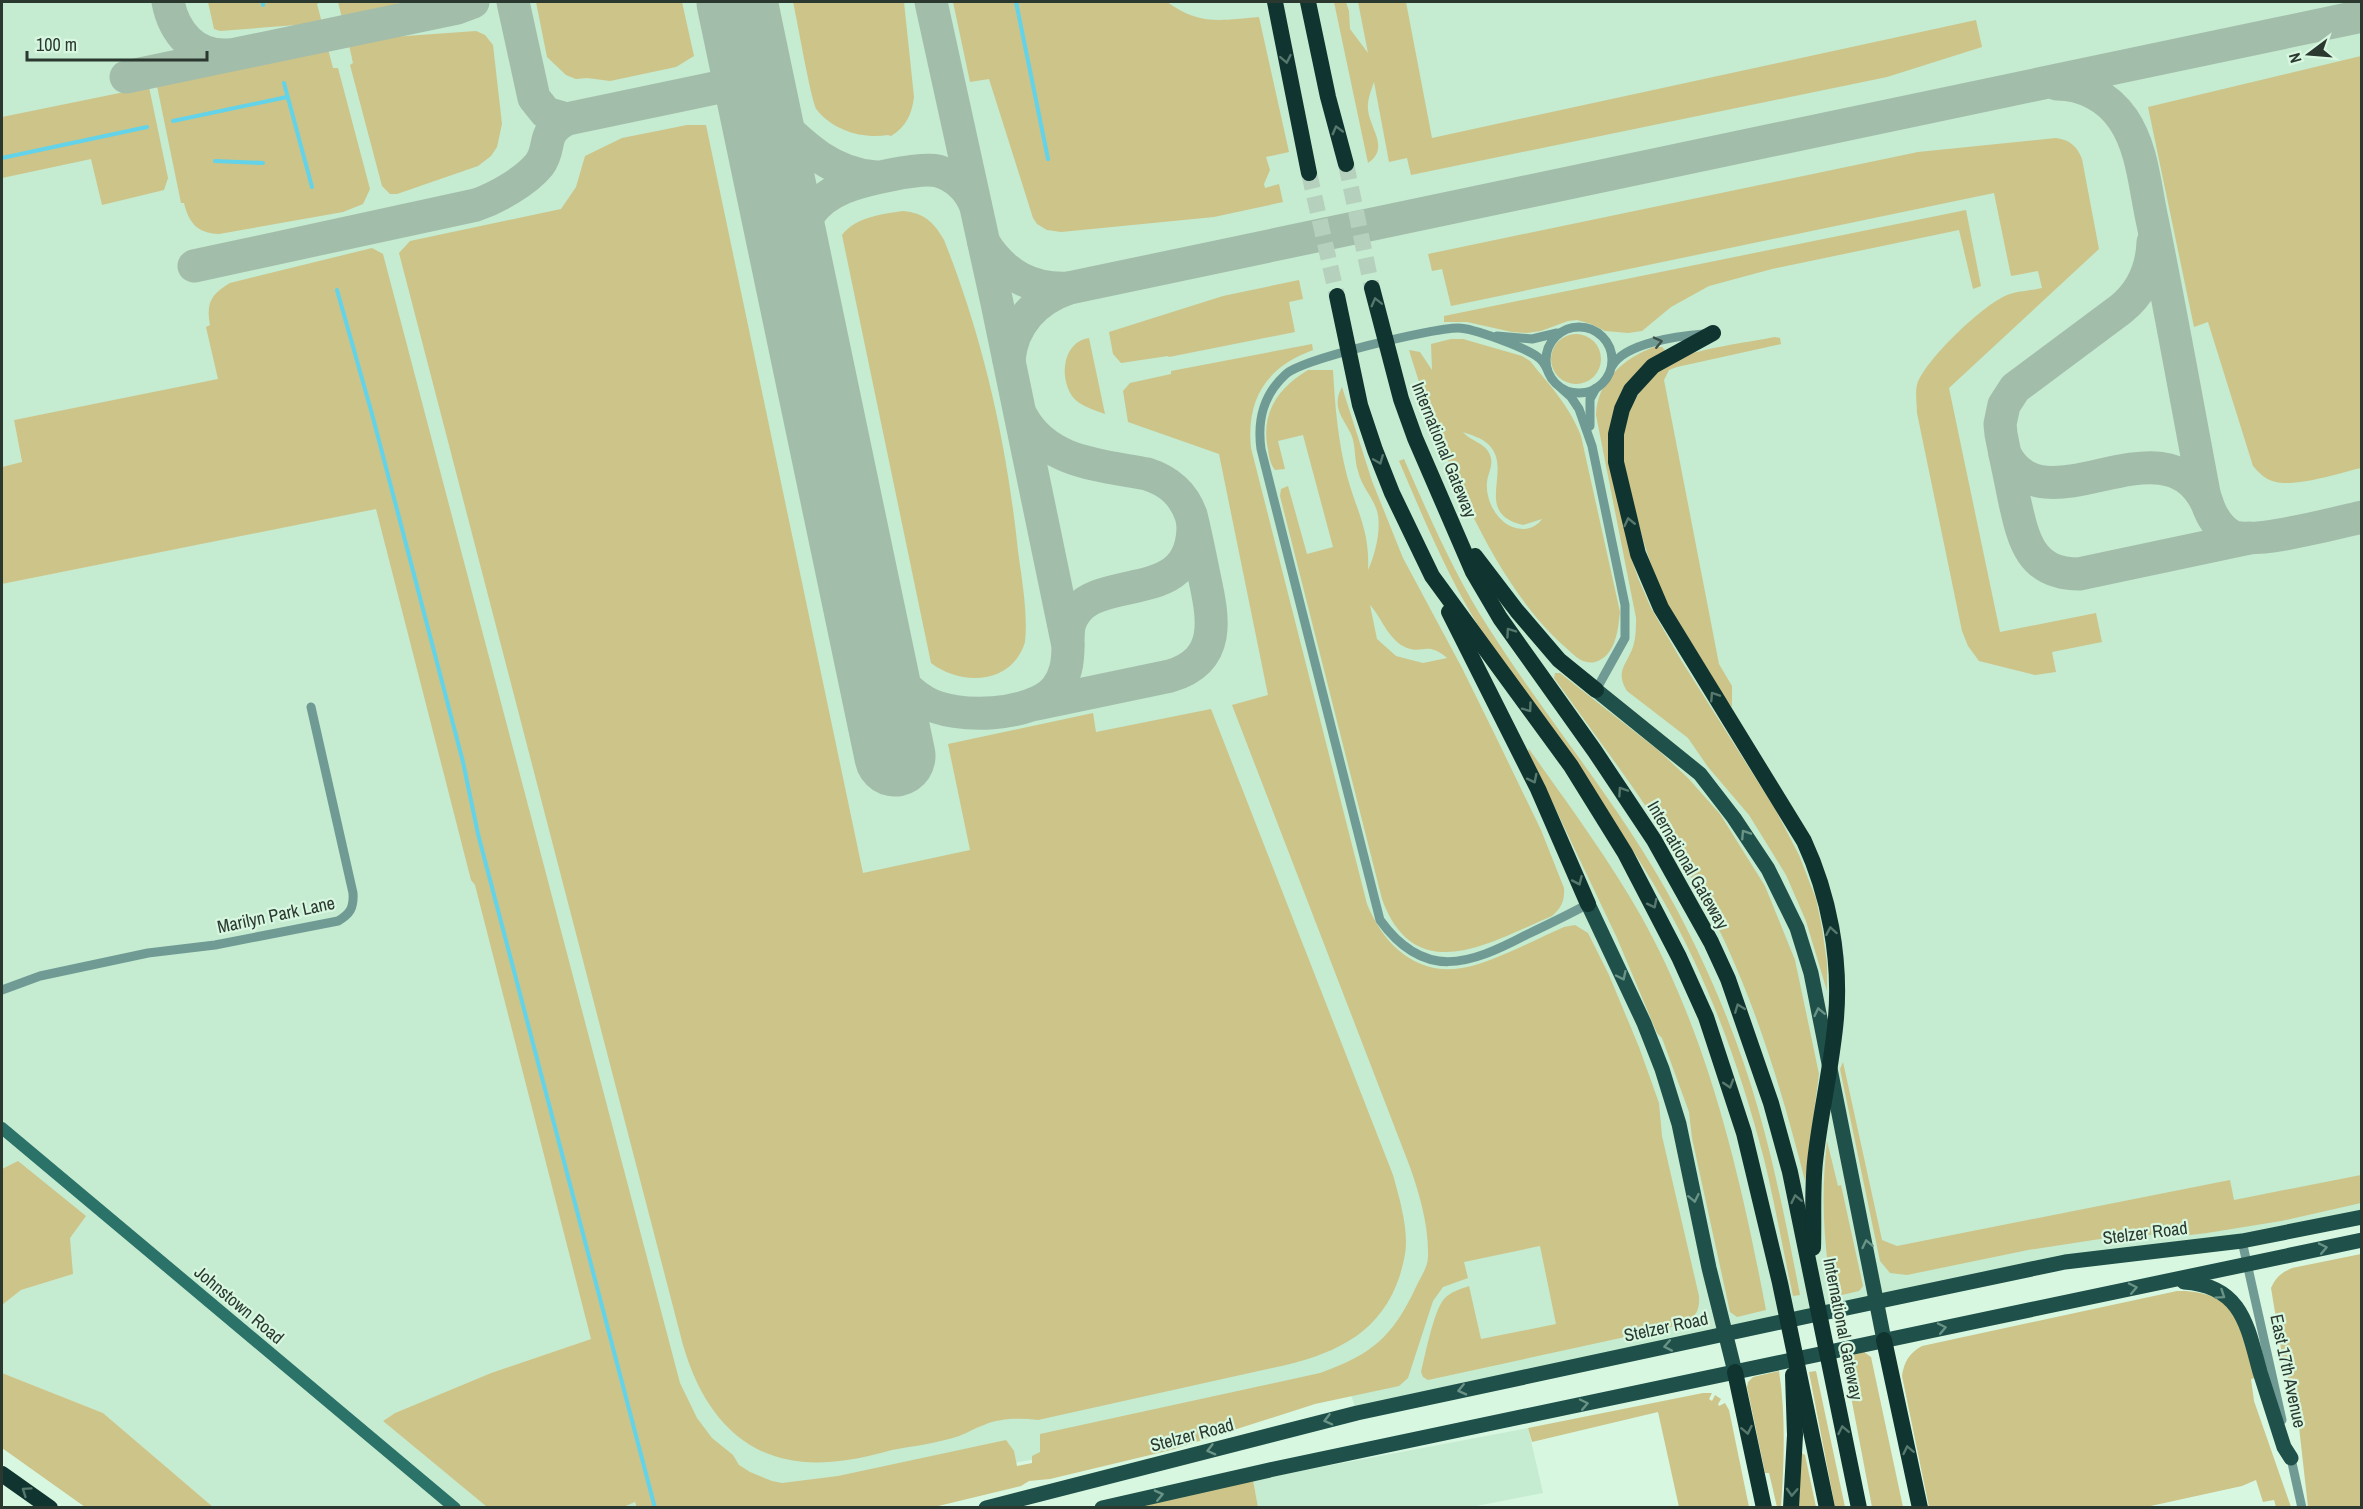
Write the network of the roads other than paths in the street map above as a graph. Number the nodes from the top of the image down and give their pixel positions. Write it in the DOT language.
graph roads {
  1 [pos="1275,2"];
  2 [pos="1308,2"];
  3 [pos="1346,164"];
  4 [pos="1309,173"];
  5 [pos="1372,288"];
  6 [pos="1336,296"];
  7 [pos="1564,330"];
  8 [pos="1713,333"];
  9 [pos="1489,336"];
  10 [pos="1611,368"];
  11 [pos="1547,369"];
  12 [pos="1596,388"];
  13 [pos="1562,389"];
  14 [pos="1592,446"];
  15 [pos="1449,518"];
  16 [pos="1432,576"];
  17 [pos="1596,690"];
  18 [pos="311,707"];
  19 [pos="1588,904"];
  20 [pos="2,990"];
  21 [pos="2,1128"];
  22 [pos="2361,1217"];
  23 [pos="2361,1240"];
  24 [pos="2242,1241"];
  25 [pos="2248,1264"];
  26 [pos="1813,1276"];
  27 [pos="2166,1281"];
  28 [pos="1878,1301"];
  29 [pos="1725,1335"];
  30 [pos="1884,1340"];
  31 [pos="1735,1372"];
  32 [pos="1798,1391"];
  33 [pos="2290,1458"];
  34 [pos="2,1474"];
  35 [pos="50,1508"];
  36 [pos="455,1508"];
  37 [pos="986,1508"];
  38 [pos="1102,1508"];
  39 [pos="1764,1508"];
  40 [pos="1791,1508"];
  41 [pos="1827,1508"];
  42 [pos="1859,1508"];
  43 [pos="1920,1508"];
  44 [pos="2302,1508"];
  1 -- 4 [label="highway, one-way"];
  3 -- 2 [label="highway, one-way"];
  15 -- 5 [label="highway, International Gateway, one-way"];
  6 -- 16 [label="highway, one-way"];
  7 -- 9 [label="street"];
  7 -- 10 [label="street"];
  7 -- 11 [label="street"];
  10 -- 8 [label="street, one-way"];
  26 -- 8 [label="highway, one-way"];
  9 -- 11 [label="street"];
  9 -- 19 [label="street"];
  10 -- 12 [label="street"];
  11 -- 13 [label="street"];
  12 -- 13 [label="street"];
  12 -- 14 [label="street"];
  13 -- 14 [label="street"];
  14 -- 17 [label="street"];
  15 -- 17 [label="highway"];
  26 -- 15 [label="highway, International Gateway, one-way"];
  16 -- 19 [label="highway, one-way"];
  16 -- 32 [label="highway, one-way"];
  28 -- 17 [label="main road, one-way"];
  18 -- 20 [label="street, Marilyn Park Lane"];
  19 -- 29 [label="main road, one-way"];
  21 -- 36 [label="main road, Johnstown Road"];
  22 -- 24 [label="main road, Stelzer Road"];
  25 -- 23 [label="main road, one-way"];
  24 -- 25 [label="street, East 17th Avenue"];
  24 -- 28 [label="main road, Stelzer Road"];
  25 -- 27 [label="main road"];
  25 -- 33 [label="street, East 17th Avenue"];
  42 -- 26 [label="highway, International Gateway, one-way"];
  30 -- 27 [label="main road, one-way"];
  27 -- 33 [label="main road, one-way"];
  28 -- 29 [label="main road, Stelzer Road"];
  28 -- 30 [label="main road"];
  29 -- 31 [label="main road"];
  29 -- 37 [label="main road, Stelzer Road, one-way"];
  30 -- 31 [label="main road"];
  43 -- 30 [label="highway, one-way"];
  38 -- 31 [label="main road, one-way"];
  31 -- 39 [label="highway, one-way"];
  32 -- 40 [label="highway, one-way"];
  32 -- 41 [label="highway"];
  33 -- 44 [label="street, East 17th Avenue"];
  35 -- 34 [label="highway, one-way"];
}
